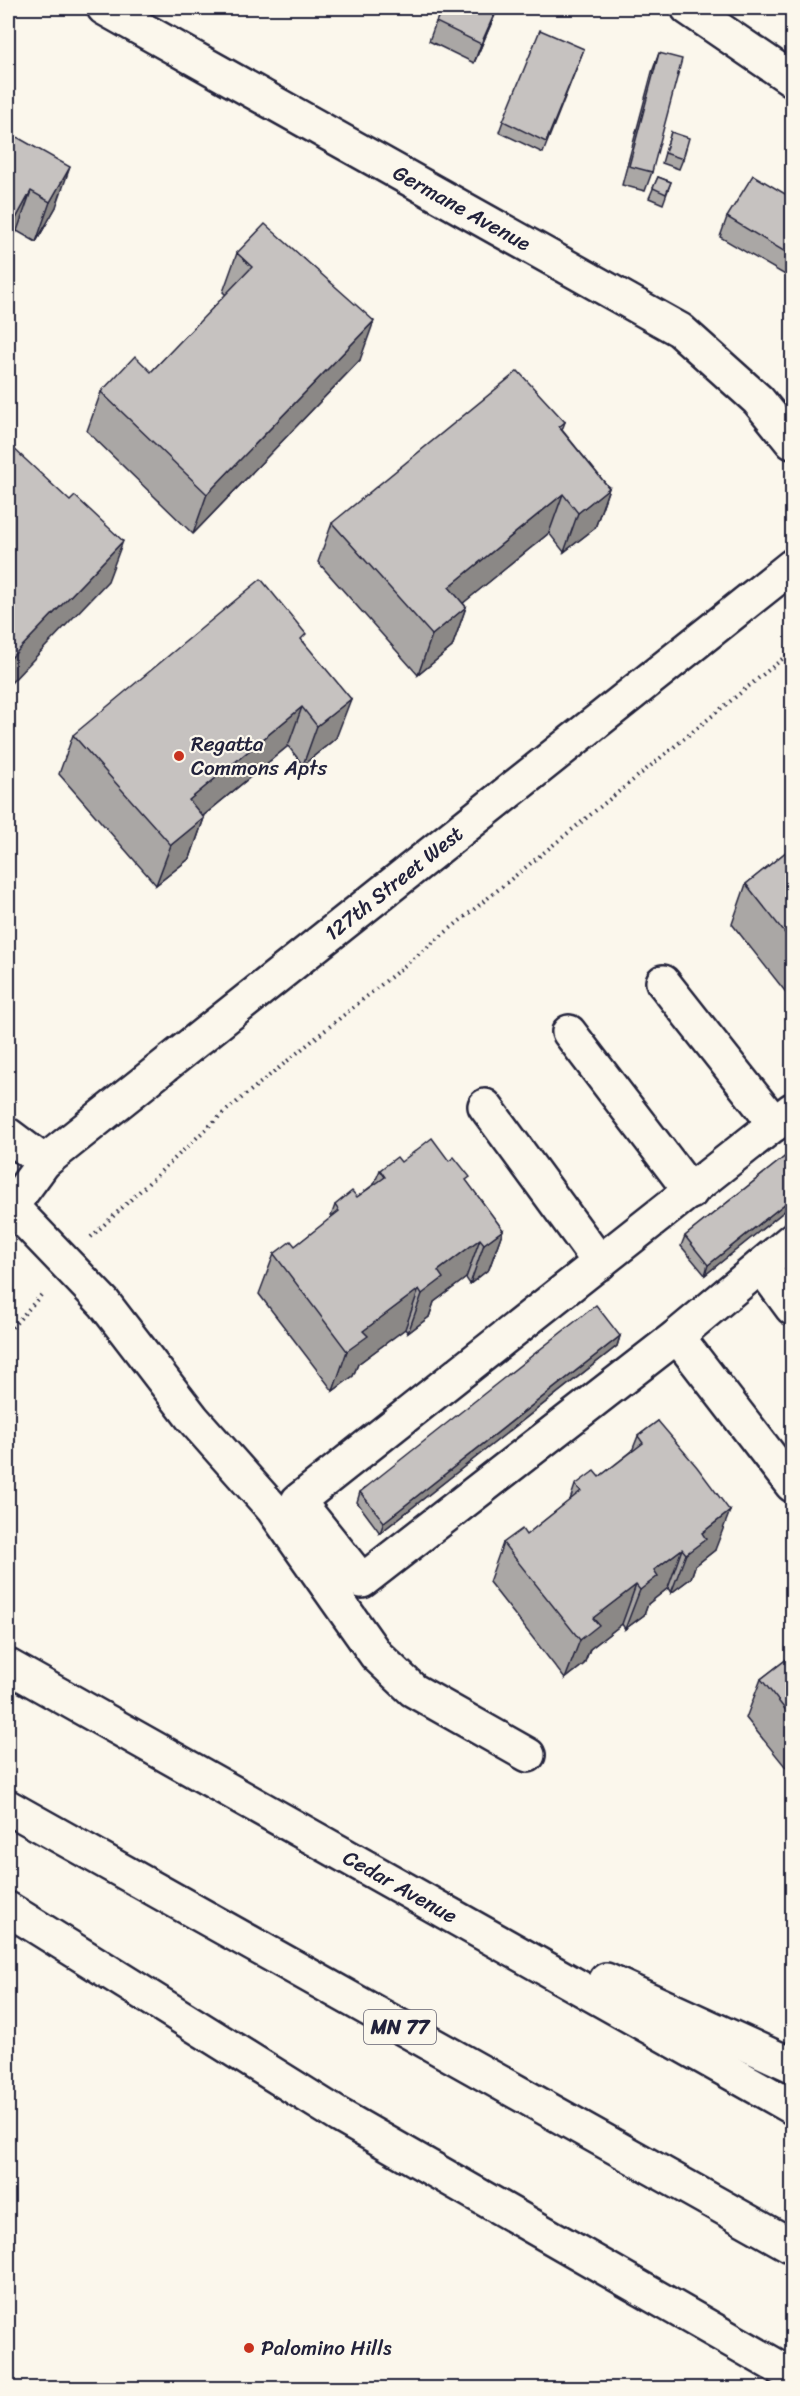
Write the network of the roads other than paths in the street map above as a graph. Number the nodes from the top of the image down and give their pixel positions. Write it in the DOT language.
graph roads {
  1 [pos="104,8"];
  2 [pos="688,8"];
  3 [pos="792,80"];
  4 [pos="792,442"];
  5 [pos="792,566"];
  6 [pos="663,982"];
  7 [pos="569,1032"];
  8 [pos="485,1106"];
  9 [pos="784,1117"];
  10 [pos="8,1135"];
  11 [pos="44,1162"];
  12 [pos="691,1192"];
  13 [pos="9,1209"];
  14 [pos="792,1240"];
  15 [pos="600,1263"];
  16 [pos="761,1266"];
  17 [pos="792,1308"];
  18 [pos="677,1336"];
  19 [pos="792,1485"];
  20 [pos="8,1666"];
  21 [pos="528,1755"];
  22 [pos="8,1807"];
  23 [pos="396,1884"];
  24 [pos="8,1909"];
  25 [pos="792,2065"];
  26 [pos="792,2107"];
  27 [pos="792,2246"];
  28 [pos="792,2375"];
  1 -- 4 [label="main road, Germane Avenue"];
  2 -- 3 [label="main road"];
  5 -- 11 [label="main road, 127th Street West"];
  6 -- 9 [label="main road"];
  7 -- 12 [label="main road"];
  8 -- 15 [label="main road"];
  9 -- 12 [label="main road"];
  10 -- 11 [label="main road"];
  11 -- 13 [label="main road, 127th Street West"];
  12 -- 15 [label="main road"];
  13 -- 21 [label="main road"];
  14 -- 16 [label="main road"];
  15 -- 18 [label="main road"];
  16 -- 17 [label="main road"];
  16 -- 18 [label="main road"];
  18 -- 19 [label="main road"];
  20 -- 23 [label="main road, Cedar Avenue"];
  22 -- 27 [label="main road, MN 77"];
  23 -- 25 [label="main road"];
  23 -- 26 [label="main road, Cedar Avenue"];
  24 -- 28 [label="main road"];
}
